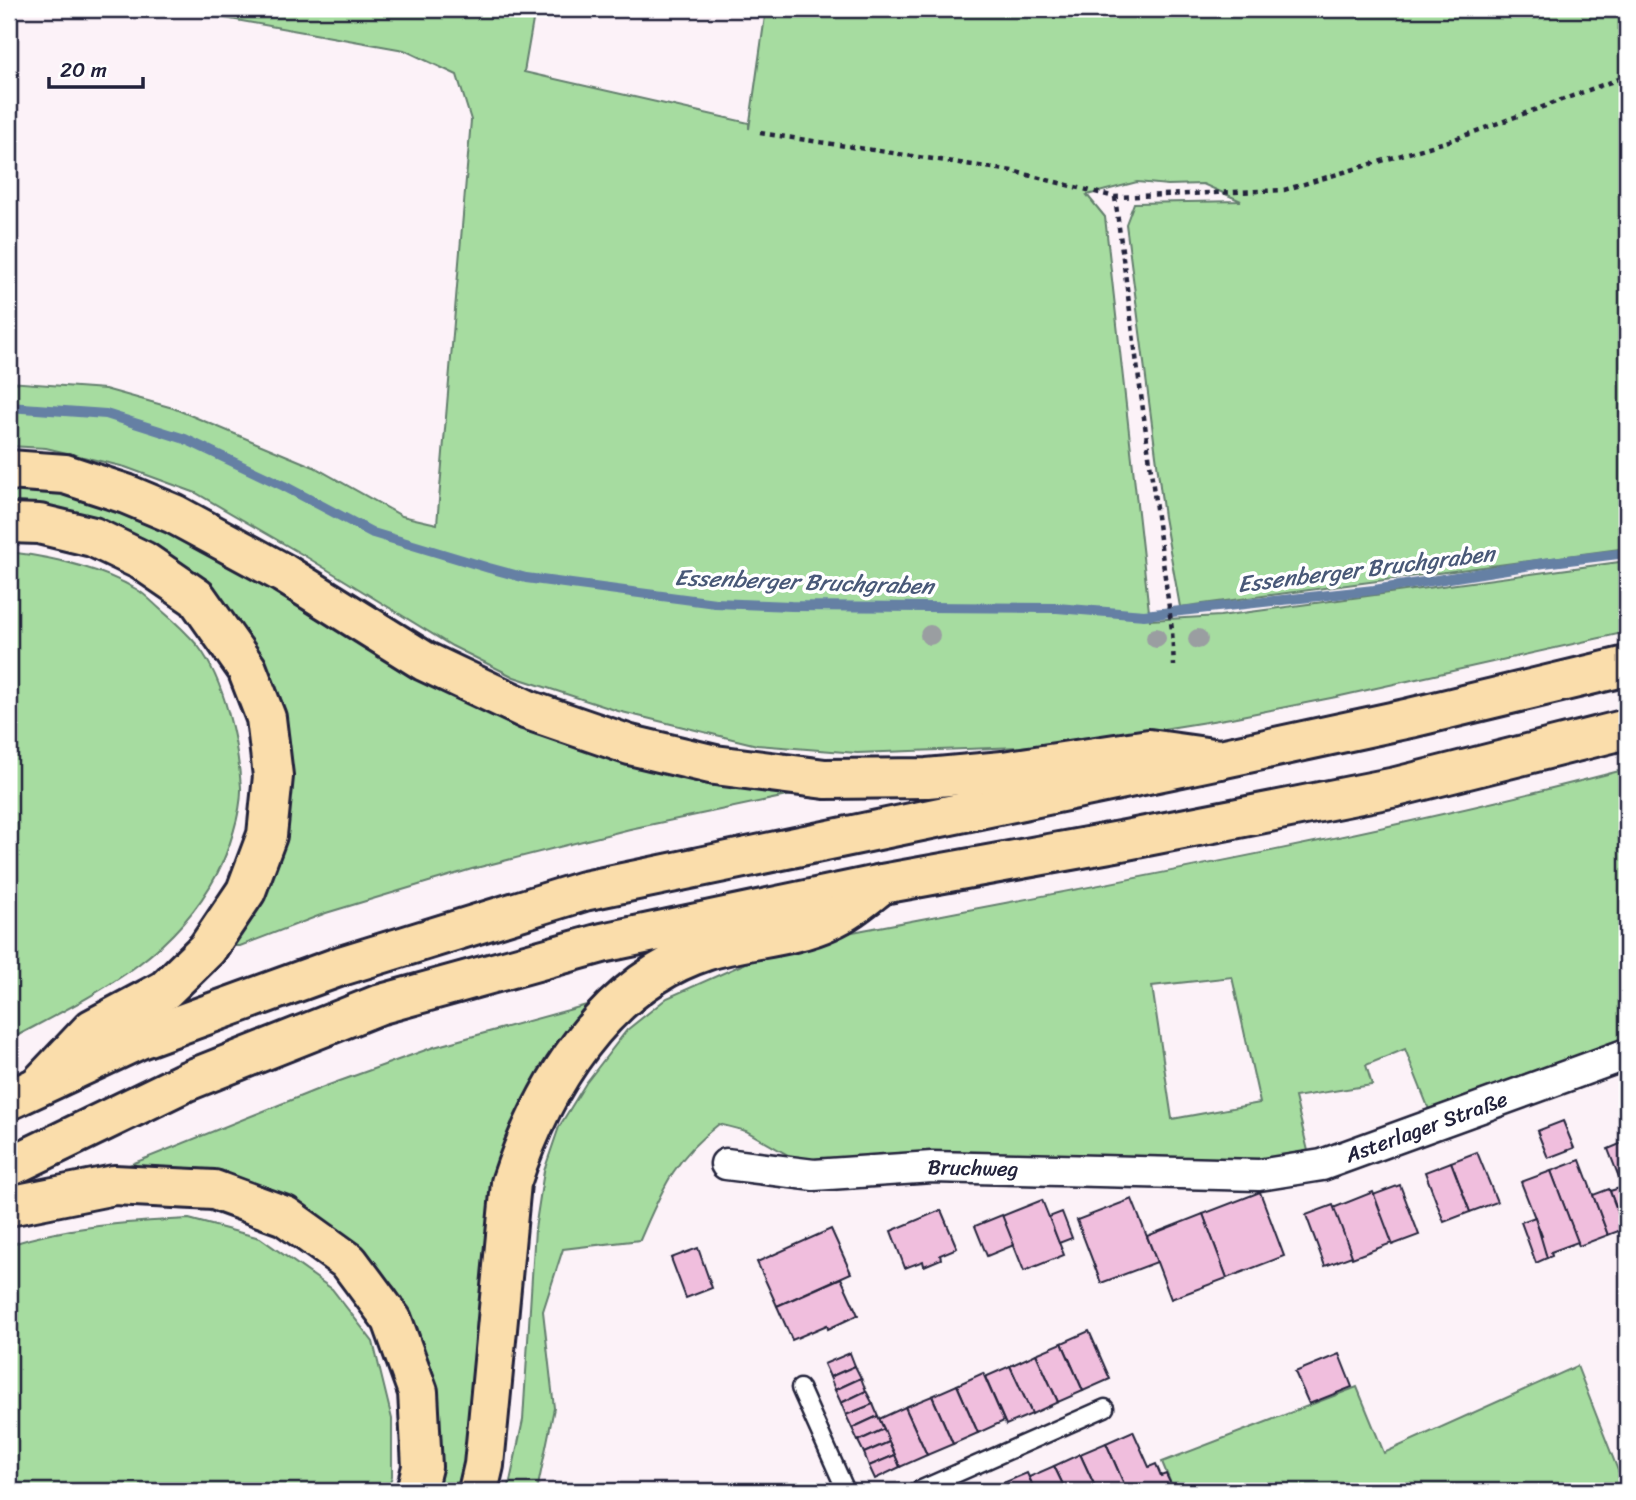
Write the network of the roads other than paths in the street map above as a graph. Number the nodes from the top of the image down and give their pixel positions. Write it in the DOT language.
graph roads {
  1 [pos="9,470"];
  2 [pos="9,523"];
  3 [pos="1627,666"];
  4 [pos="1627,729"];
  5 [pos="1220,759"];
  6 [pos="882,884"];
  7 [pos="1627,1054"];
  8 [pos="24,1093"];
  9 [pos="726,1164"];
  10 [pos="9,1167"];
  11 [pos="1221,1174"];
  12 [pos="9,1206"];
  13 [pos="800,1388"];
  14 [pos="1105,1408"];
  15 [pos="416,1491"];
  16 [pos="478,1491"];
  17 [pos="846,1491"];
  18 [pos="917,1491"];
  1 -- 5 [label="highway"];
  2 -- 8 [label="highway"];
  3 -- 5 [label="highway"];
  4 -- 6 [label="highway"];
  5 -- 8 [label="highway"];
  6 -- 10 [label="highway"];
  6 -- 16 [label="highway"];
  7 -- 11 [label="street, Asterlager Straße"];
  9 -- 11 [label="street, Bruchweg"];
  12 -- 15 [label="highway"];
  13 -- 17 [label="lane"];
  14 -- 18 [label="lane"];
}
